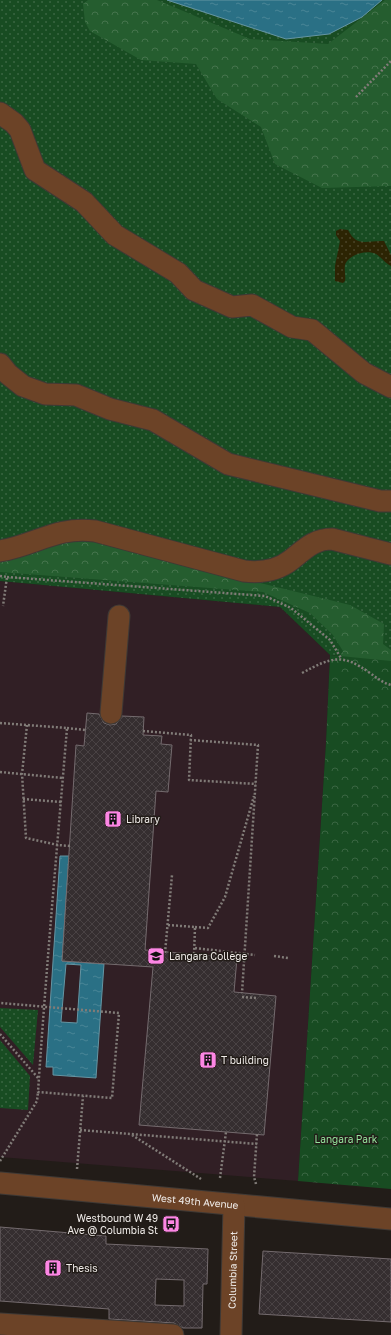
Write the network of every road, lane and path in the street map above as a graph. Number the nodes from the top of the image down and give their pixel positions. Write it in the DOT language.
graph roads {
  1 [pos="391,62"];
  2 [pos="356,97"];
  3 [pos="0,113"];
  4 [pos="0,364"];
  5 [pos="391,387"];
  6 [pos="391,501"];
  7 [pos="0,551"];
  8 [pos="391,554"];
  9 [pos="0,576"];
  10 [pos="7,577"];
  11 [pos="3,606"];
  12 [pos="119,616"];
  13 [pos="341,658"];
  14 [pos="302,673"];
  15 [pos="391,685"];
  16 [pos="111,713"];
  17 [pos="0,723"];
  18 [pos="26,725"];
  19 [pos="67,728"];
  20 [pos="85,730"];
  21 [pos="143,731"];
  22 [pos="190,740"];
  23 [pos="0,772"];
  24 [pos="22,774"];
  25 [pos="63,778"];
  26 [pos="256,784"];
  27 [pos="255,791"];
  28 [pos="23,799"];
  29 [pos="61,802"];
  30 [pos="58,846"];
  31 [pos="70,846"];
  32 [pos="172,874"];
  33 [pos="168,925"];
  34 [pos="195,927"];
  35 [pos="195,948"];
  36 [pos="165,952"];
  37 [pos="245,954"];
  38 [pos="194,955"];
  39 [pos="255,955"];
  40 [pos="274,956"];
  41 [pos="288,958"];
  42 [pos="257,998"];
  43 [pos="0,1003"];
  44 [pos="45,1007"];
  45 [pos="0,1034"];
  46 [pos="39,1080"];
  47 [pos="38,1092"];
  48 [pos="83,1096"];
  49 [pos="80,1130"];
  50 [pos="226,1132"];
  51 [pos="130,1134"];
  52 [pos="258,1134"];
  53 [pos="225,1142"];
  54 [pos="257,1144"];
  55 [pos="0,1161"];
  56 [pos="77,1169"];
  57 [pos="220,1178"];
  58 [pos="201,1179"];
  59 [pos="0,1183"];
  60 [pos="256,1184"];
  61 [pos="234,1205"];
  62 [pos="391,1218"];
  63 [pos="0,1324"];
  64 [pos="173,1335"];
  65 [pos="231,1335"];
  1 -- 2 [label="path"];
  3 -- 5 [label="street"];
  4 -- 6 [label="street"];
  7 -- 8 [label="street"];
  9 -- 10 [label="path"];
  10 -- 11 [label="path"];
  10 -- 13 [label="path"];
  12 -- 16 [label="street"];
  13 -- 14 [label="path"];
  13 -- 15 [label="path"];
  17 -- 18 [label="path"];
  18 -- 19 [label="path"];
  18 -- 24 [label="path"];
  19 -- 20 [label="path"];
  19 -- 25 [label="path"];
  21 -- 22 [label="path"];
  22 -- 26 [label="path"];
  22 -- 26 [label="path"];
  23 -- 24 [label="path"];
  24 -- 25 [label="path"];
  24 -- 28 [label="path"];
  25 -- 29 [label="path"];
  26 -- 27 [label="path"];
  27 -- 34 [label="path"];
  27 -- 37 [label="path"];
  28 -- 29 [label="path"];
  28 -- 30 [label="path"];
  29 -- 30 [label="path"];
  30 -- 31 [label="path"];
  30 -- 44 [label="path"];
  32 -- 33 [label="path"];
  33 -- 34 [label="path"];
  33 -- 36 [label="path"];
  34 -- 35 [label="path"];
  35 -- 37 [label="path"];
  35 -- 38 [label="path"];
  37 -- 39 [label="path"];
  37 -- 42 [label="path"];
  40 -- 41 [label="path"];
  43 -- 44 [label="path"];
  44 -- 46 [label="path"];
  44 -- 48 [label="path"];
  45 -- 46 [label="path"];
  46 -- 47 [label="path"];
  47 -- 48 [label="path"];
  47 -- 55 [label="path"];
  48 -- 49 [label="path"];
  49 -- 51 [label="path"];
  49 -- 56 [label="path"];
  50 -- 53 [label="path"];
  51 -- 53 [label="path"];
  51 -- 58 [label="path"];
  52 -- 54 [label="path"];
  53 -- 54 [label="path"];
  53 -- 57 [label="path"];
  54 -- 60 [label="path"];
  59 -- 61 [label="street, West 49th Avenue"];
  61 -- 62 [label="street, West 49th Avenue"];
  61 -- 65 [label="street, Columbia Street"];
  63 -- 64 [label="street"];
}
